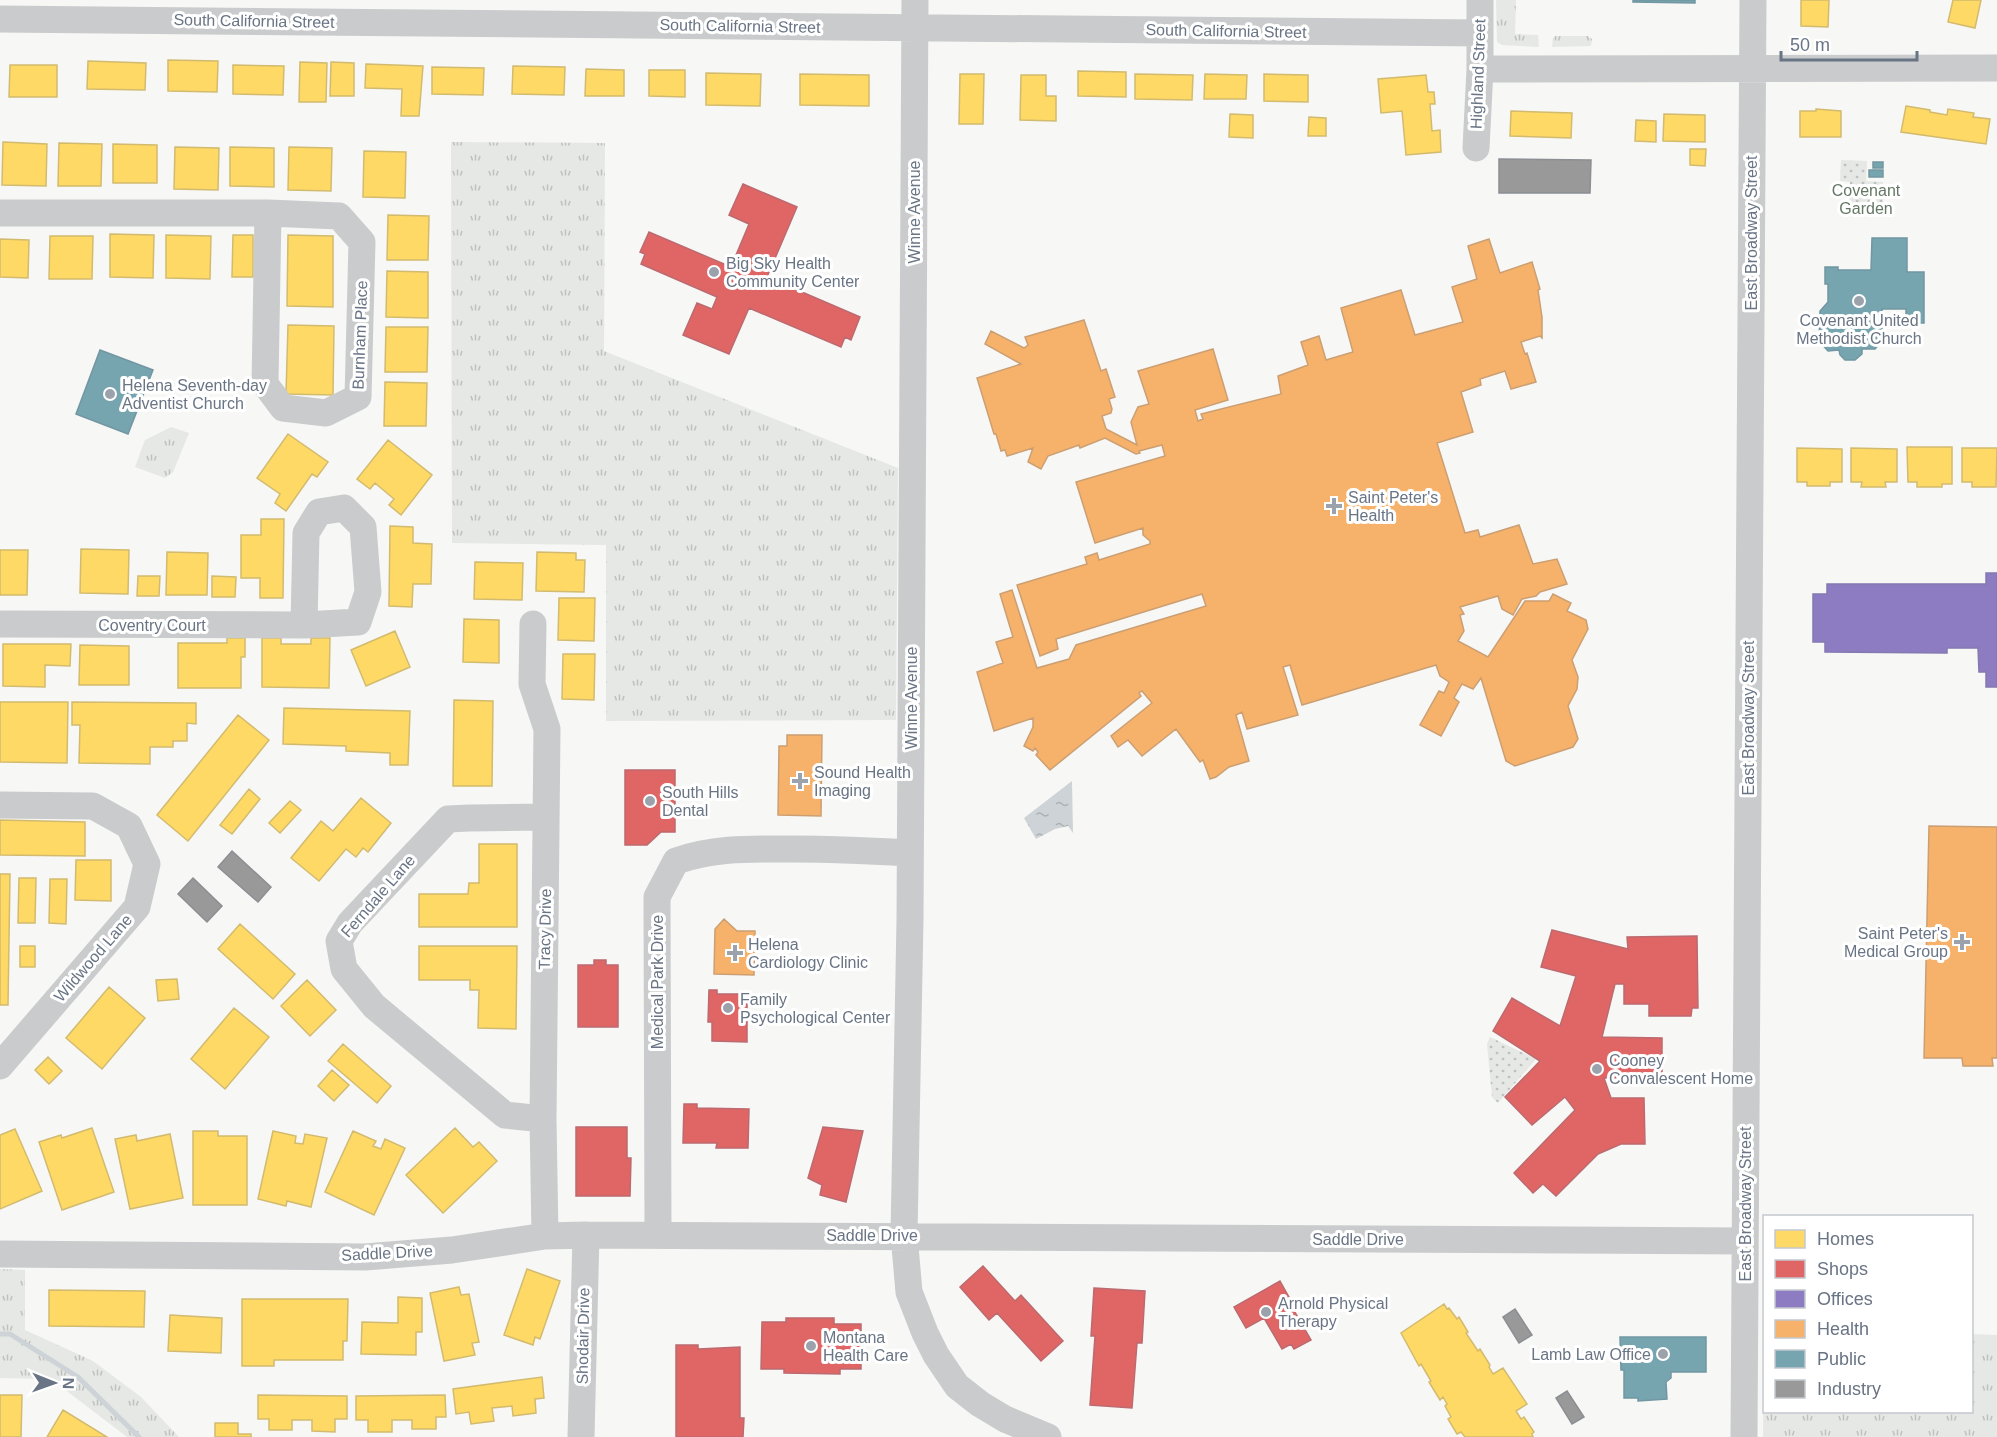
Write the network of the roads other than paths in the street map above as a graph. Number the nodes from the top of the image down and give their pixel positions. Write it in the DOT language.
graph roads {
  1 [pos="915,0"];
  2 [pos="1480,0"];
  3 [pos="1753,0"];
  4 [pos="0,19"];
  5 [pos="915,27"];
  6 [pos="1480,33"];
  7 [pos="1752,68"];
  8 [pos="1997,68"];
  9 [pos="1480,69"];
  10 [pos="1476,148"];
  11 [pos="0,213"];
  12 [pos="268,213"];
  13 [pos="0,624"];
  14 [pos="533,624"];
  15 [pos="304,626"];
  16 [pos="0,805"];
  17 [pos="546,817"];
  18 [pos="910,853"];
  19 [pos="0,1066"];
  20 [pos="543,1119"];
  21 [pos="586,1235"];
  22 [pos="658,1235"];
  23 [pos="904,1235"];
  24 [pos="545,1236"];
  25 [pos="1745,1242"];
  26 [pos="0,1254"];
  27 [pos="581,1437"];
  28 [pos="1048,1437"];
  29 [pos="1744,1437"];
  1 -- 5 [label="street, Winne Avenue"];
  2 -- 6 [label="street, Highland Street"];
  3 -- 7 [label="street, East Broadway Street"];
  4 -- 5 [label="street, South California Street"];
  5 -- 6 [label="street, South California Street"];
  5 -- 18 [label="street, Winne Avenue"];
  6 -- 9 [label="street, Highland Street"];
  7 -- 8 [label="street"];
  7 -- 9 [label="street"];
  7 -- 25 [label="street, East Broadway Street"];
  9 -- 10 [label="street, Highland Street"];
  11 -- 12 [label="street, Burnham Place"];
  12 -- 12 [label="street, Burnham Place"];
  13 -- 15 [label="street, Coventry Court"];
  14 -- 17 [label="street, Tracy Drive"];
  16 -- 19 [label="street, Wildwood Lane"];
  17 -- 20 [label="street, Tracy Drive"];
  17 -- 20 [label="street, Ferndale Lane"];
  18 -- 22 [label="street, Medical Park Drive"];
  18 -- 23 [label="street, Winne Avenue"];
  20 -- 24 [label="street, Tracy Drive"];
  21 -- 22 [label="street, Saddle Drive"];
  21 -- 24 [label="street, Saddle Drive"];
  21 -- 27 [label="street, Shodair Drive"];
  22 -- 23 [label="street, Saddle Drive"];
  23 -- 25 [label="street, Saddle Drive"];
  23 -- 28 [label="street, Winne Avenue"];
  24 -- 26 [label="street, Saddle Drive"];
  25 -- 29 [label="street, East Broadway Street"];
}
